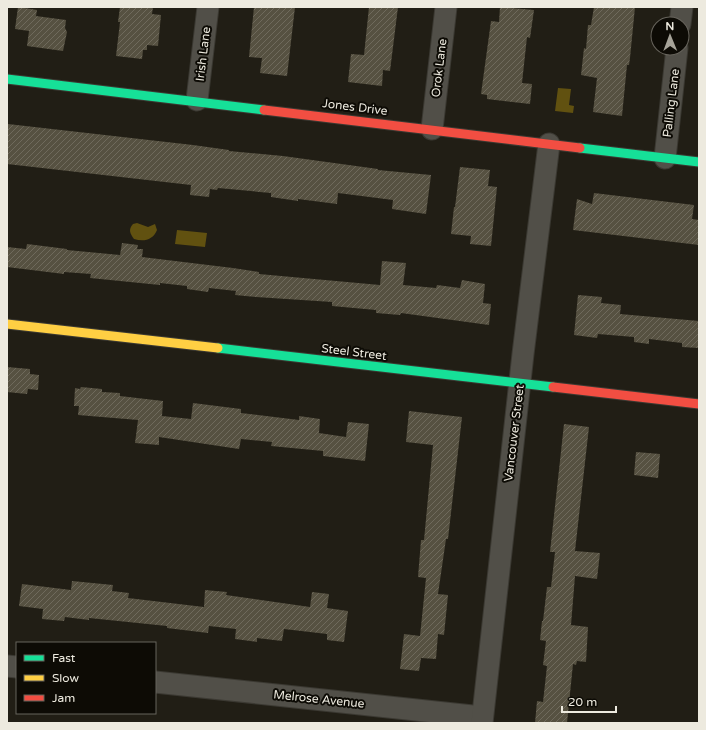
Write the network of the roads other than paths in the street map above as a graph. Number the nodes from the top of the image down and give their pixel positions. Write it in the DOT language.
graph roads {
  1 [pos="208,7"];
  2 [pos="446,7"];
  3 [pos="676,56"];
  4 [pos="7,79"];
  5 [pos="197,100"];
  6 [pos="432,129"];
  7 [pos="549,144"];
  8 [pos="665,158"];
  9 [pos="699,162"];
  10 [pos="7,324"];
  11 [pos="520,383"];
  12 [pos="699,404"];
  13 [pos="156,682"];
  14 [pos="482,720"];
  1 -- 5 [label="street, Irish Lane"];
  2 -- 6 [label="street, Orok Lane"];
  3 -- 8 [label="street, Palling Lane"];
  4 -- 5 [label="street, Jones Drive"];
  5 -- 6 [label="street, Jones Drive"];
  6 -- 7 [label="street, Jones Drive"];
  7 -- 8 [label="street, Jones Drive"];
  7 -- 11 [label="street, Vancouver Street"];
  8 -- 9 [label="street, Jones Drive"];
  10 -- 11 [label="street, Steel Street"];
  11 -- 12 [label="street, Steel Street"];
  11 -- 14 [label="street, Vancouver Street"];
  13 -- 14 [label="street, Melrose Avenue"];
}
